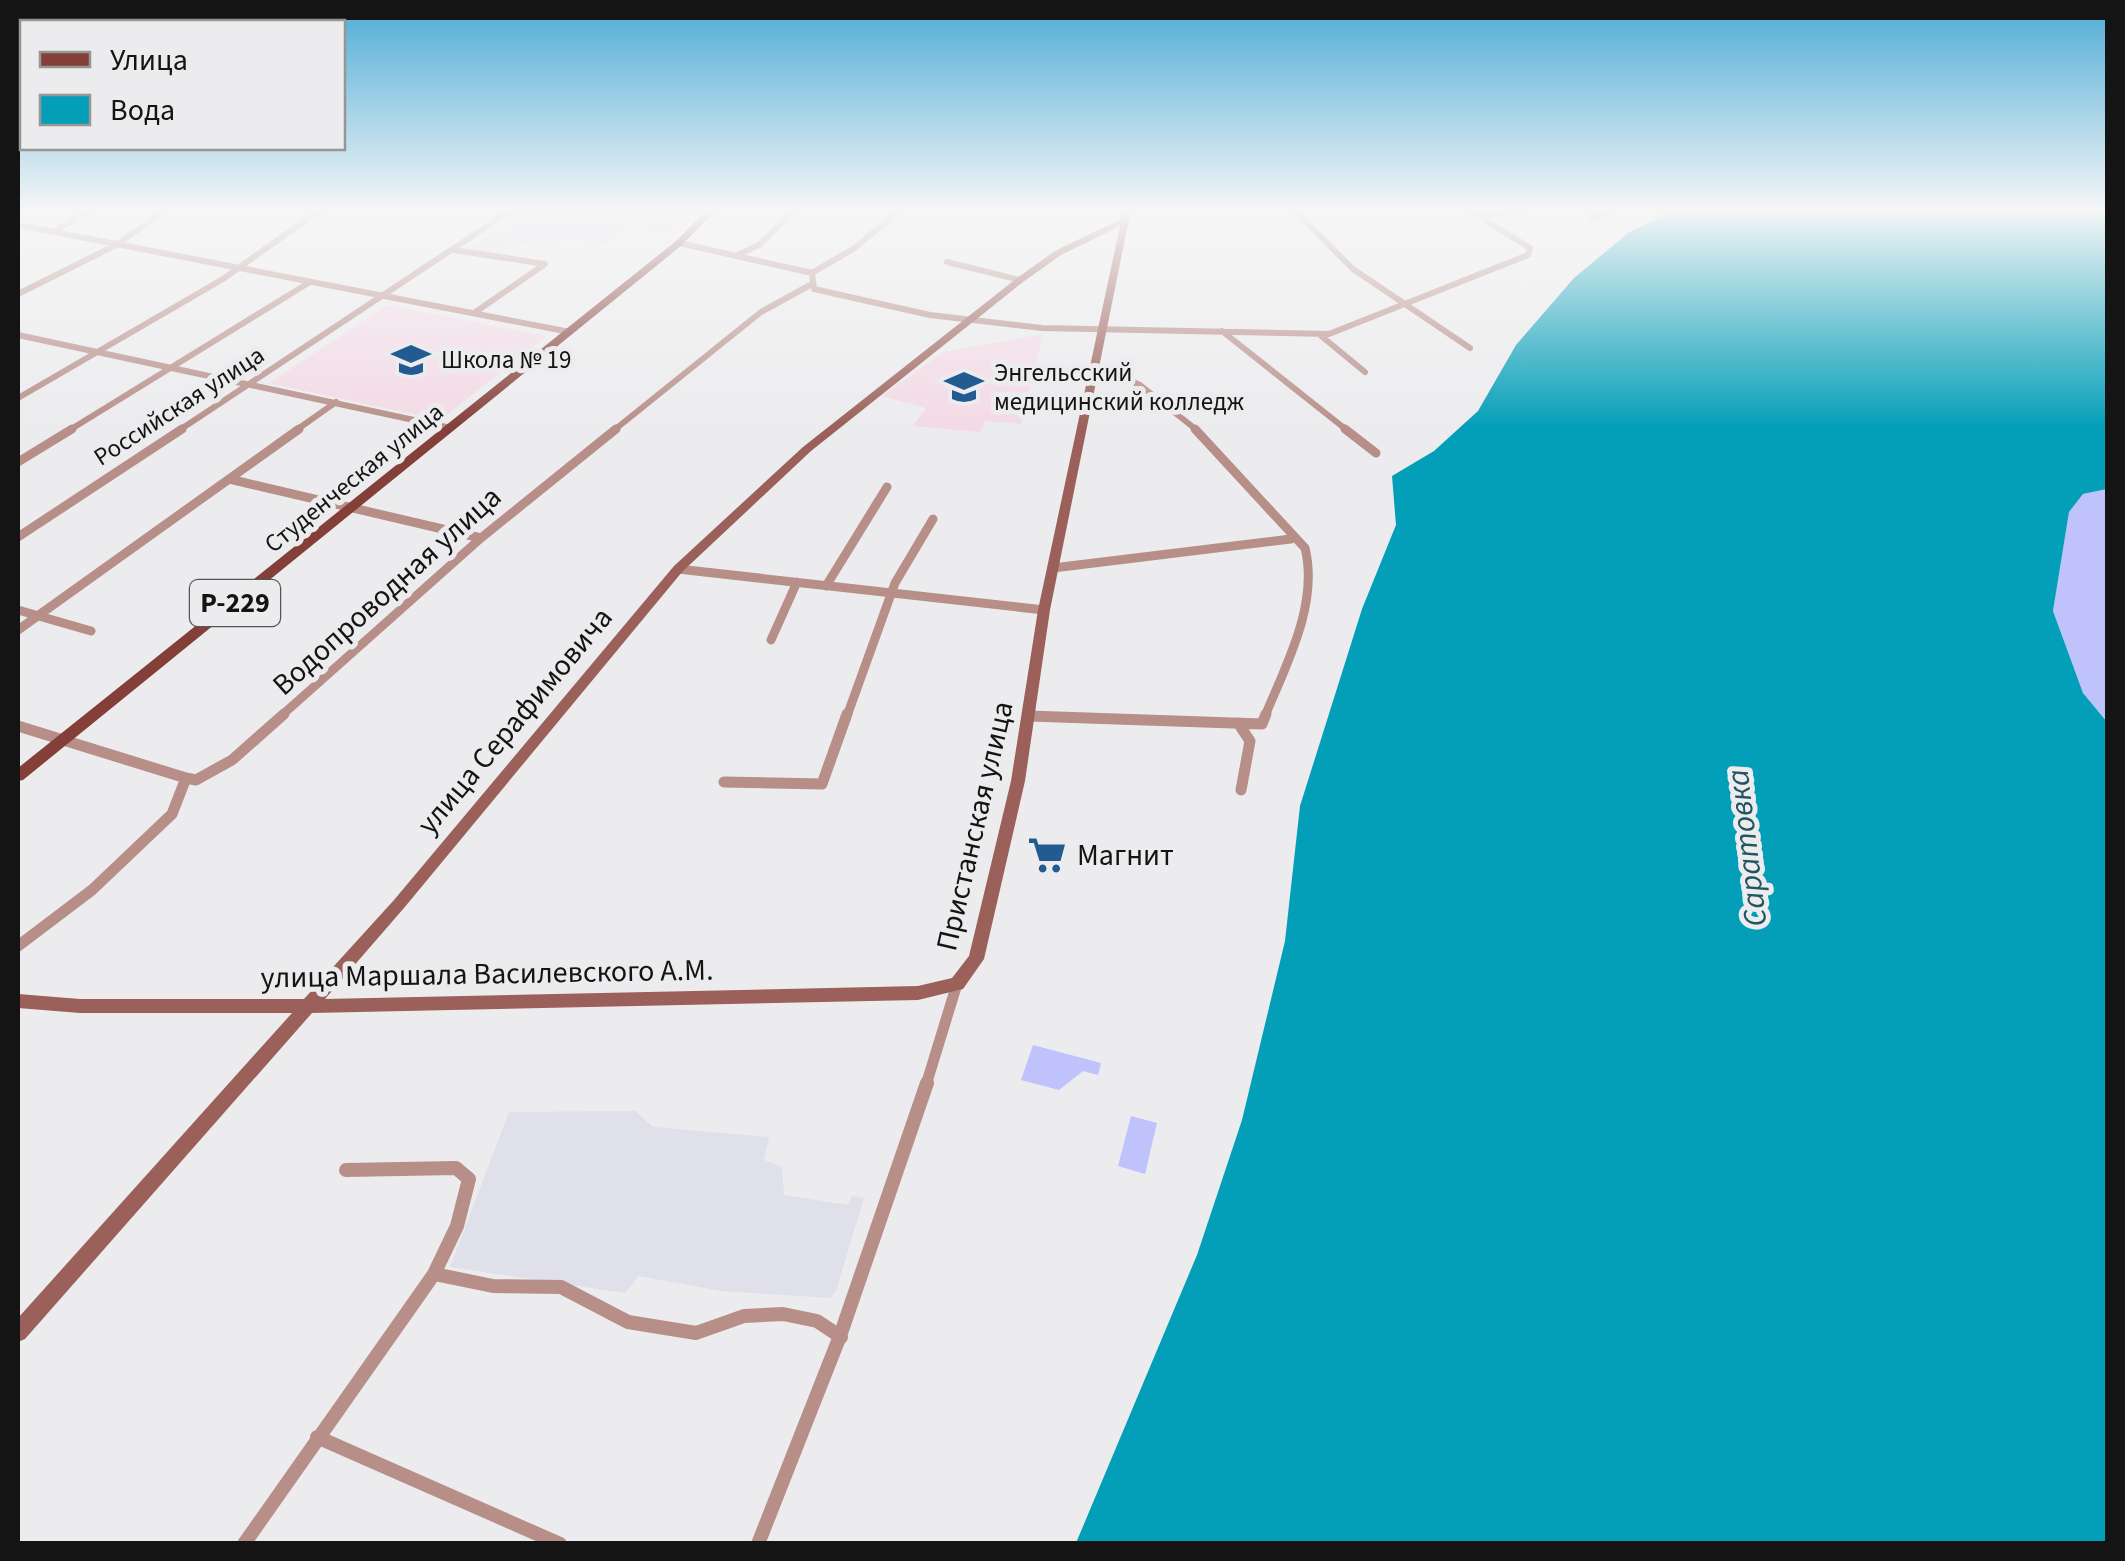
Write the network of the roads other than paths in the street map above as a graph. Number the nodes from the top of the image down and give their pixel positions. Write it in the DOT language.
graph roads {
  1 [pos="42,282"];
  2 [pos="214,282"];
  3 [pos="310,282"];
  4 [pos="406,282"];
  5 [pos="520,282"];
  6 [pos="632,282"];
  7 [pos="811,282"];
  8 [pos="1018,282"];
  9 [pos="1110,282"];
  10 [pos="1371,282"];
  11 [pos="1465,282"];
  12 [pos="810,285"];
  13 [pos="18,294"];
  14 [pos="385,296"];
  15 [pos="1408,306"];
  16 [pos="474,314"];
  17 [pos="969,321"];
  18 [pos="1099,330"];
  19 [pos="1222,331"];
  20 [pos="570,332"];
  21 [pos="1320,334"];
  22 [pos="18,335"];
  23 [pos="28,338"];
  24 [pos="18,343"];
  25 [pos="1470,348"];
  26 [pos="97,353"];
  27 [pos="171,366"];
  28 [pos="1095,366"];
  29 [pos="1365,372"];
  30 [pos="249,384"];
  31 [pos="18,398"];
  32 [pos="336,402"];
  33 [pos="451,428"];
  34 [pos="1376,453"];
  35 [pos="18,462"];
  36 [pos="229,479"];
  37 [pos="887,487"];
  38 [pos="353,508"];
  39 [pos="933,519"];
  40 [pos="18,537"];
  41 [pos="481,538"];
  42 [pos="1290,540"];
  43 [pos="1053,568"];
  44 [pos="678,569"];
  45 [pos="797,582"];
  46 [pos="826,586"];
  47 [pos="892,596"];
  48 [pos="18,610"];
  49 [pos="1044,610"];
  50 [pos="37,616"];
  51 [pos="18,630"];
  52 [pos="91,630"];
  53 [pos="771,640"];
  54 [pos="1029,716"];
  55 [pos="1238,724"];
  56 [pos="18,726"];
  57 [pos="64,740"];
  58 [pos="18,776"];
  59 [pos="186,778"];
  60 [pos="724,782"];
  61 [pos="1241,790"];
  62 [pos="18,946"];
  63 [pos="957,984"];
  64 [pos="18,1001"];
  65 [pos="308,1006"];
  66 [pos="346,1170"];
  67 [pos="434,1274"];
  68 [pos="18,1332"];
  69 [pos="841,1337"];
  70 [pos="316,1437"];
  71 [pos="244,1544"];
  72 [pos="560,1544"];
  73 [pos="758,1544"];
  1 -- 13 [label="street"];
  2 -- 26 [label="street"];
  3 -- 14 [label="street"];
  3 -- 27 [label="street"];
  4 -- 14 [label="street, Российская улица"];
  5 -- 16 [label="street"];
  6 -- 20 [label="main road, Студенческая улица / Р-229"];
  7 -- 12 [label="street"];
  8 -- 17 [label="street, улица Серафимовича"];
  9 -- 18 [label="street, Пристанская улица"];
  10 -- 15 [label="street"];
  11 -- 15 [label="street"];
  12 -- 17 [label="street"];
  12 -- 41 [label="street, Водопроводная улица"];
  14 -- 16 [label="street"];
  14 -- 30 [label="street, Российская улица"];
  15 -- 21 [label="street"];
  15 -- 25 [label="street"];
  16 -- 20 [label="street"];
  17 -- 18 [label="street"];
  17 -- 44 [label="street, улица Серафимовича"];
  18 -- 19 [label="street"];
  18 -- 28 [label="street, Пристанская улица"];
  19 -- 21 [label="street"];
  19 -- 34 [label="street"];
  20 -- 33 [label="main road, Студенческая улица / Р-229"];
  21 -- 29 [label="street"];
  22 -- 23 [label="street"];
  23 -- 24 [label="street"];
  23 -- 26 [label="street"];
  26 -- 27 [label="street"];
  26 -- 31 [label="street"];
  27 -- 30 [label="street"];
  27 -- 35 [label="street"];
  28 -- 42 [label="street"];
  28 -- 43 [label="street, Пристанская улица"];
  30 -- 32 [label="street"];
  30 -- 40 [label="street, Российская улица"];
  32 -- 33 [label="street"];
  32 -- 36 [label="street"];
  33 -- 38 [label="main road, Студенческая улица / Р-229"];
  36 -- 38 [label="street"];
  36 -- 50 [label="street"];
  37 -- 46 [label="street"];
  38 -- 41 [label="street"];
  38 -- 57 [label="main road, Студенческая улица / Р-229"];
  39 -- 47 [label="street"];
  41 -- 59 [label="street, Водопроводная улица"];
  42 -- 43 [label="street"];
  42 -- 55 [label="street"];
  43 -- 49 [label="street, Пристанская улица"];
  44 -- 45 [label="street"];
  44 -- 65 [label="street, улица Серафимовича"];
  45 -- 46 [label="street"];
  45 -- 53 [label="street"];
  46 -- 47 [label="street"];
  47 -- 49 [label="street"];
  47 -- 60 [label="street"];
  48 -- 50 [label="street"];
  49 -- 54 [label="street, Пристанская улица"];
  50 -- 51 [label="street"];
  50 -- 52 [label="street"];
  54 -- 55 [label="street"];
  54 -- 63 [label="street, Пристанская улица"];
  55 -- 61 [label="street"];
  56 -- 57 [label="street"];
  57 -- 58 [label="main road, Студенческая улица / Р-229"];
  57 -- 59 [label="street"];
  59 -- 62 [label="street"];
  63 -- 65 [label="street, улица Маршала Василевского А.М."];
  63 -- 69 [label="street, Пристанская улица"];
  64 -- 65 [label="street, улица Маршала Василевского А.М."];
  65 -- 68 [label="street, улица Серафимовича"];
  66 -- 67 [label="street"];
  67 -- 69 [label="street"];
  67 -- 70 [label="street"];
  69 -- 73 [label="street, Пристанская улица"];
  70 -- 71 [label="street"];
  70 -- 72 [label="street"];
}
